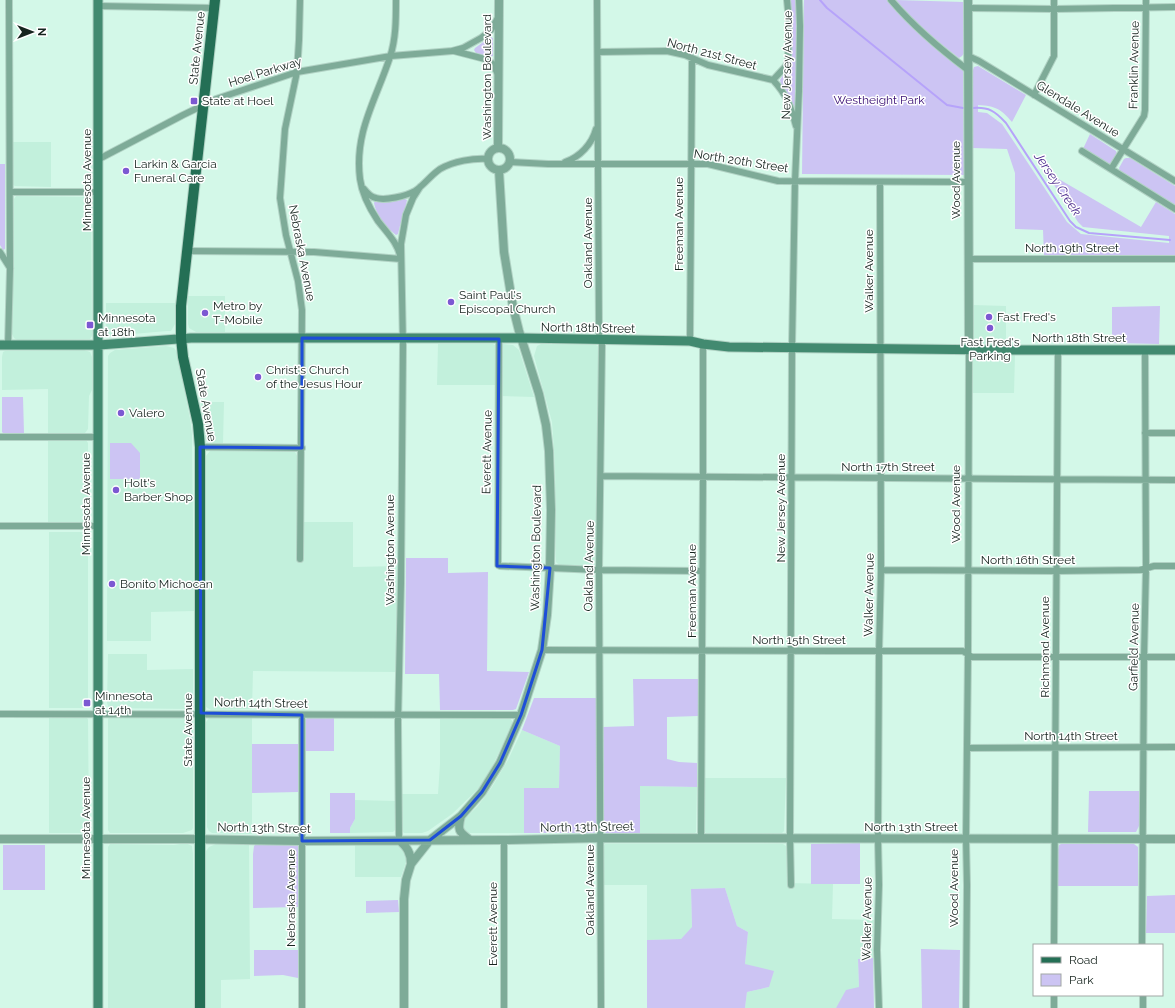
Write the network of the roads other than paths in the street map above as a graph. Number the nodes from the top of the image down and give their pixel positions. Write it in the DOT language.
graph roads {
  1 [pos="9,0"];
  2 [pos="300,0"];
  3 [pos="396,0"];
  4 [pos="597,0"];
  5 [pos="787,0"];
  6 [pos="799,0"];
  7 [pos="891,0"];
  8 [pos="1054,0"];
  9 [pos="499,2"];
  10 [pos="98,3"];
  11 [pos="1146,3"];
  12 [pos="215,4"];
  13 [pos="968,4"];
  14 [pos="1175,7"];
  15 [pos="1054,9"];
  16 [pos="500,16"];
  17 [pos="452,51"];
  18 [pos="598,52"];
  19 [pos="390,56"];
  20 [pos="968,56"];
  21 [pos="692,58"];
  22 [pos="968,70"];
  23 [pos="297,72"];
  24 [pos="773,80"];
  25 [pos="500,82"];
  26 [pos="1034,95"];
  27 [pos="204,105"];
  28 [pos="597,125"];
  29 [pos="798,131"];
  30 [pos="498,148"];
  31 [pos="1124,150"];
  32 [pos="1082,151"];
  33 [pos="99,159"];
  34 [pos="488,159"];
  35 [pos="510,162"];
  36 [pos="548,164"];
  37 [pos="598,164"];
  38 [pos="691,164"];
  39 [pos="1111,169"];
  40 [pos="499,171"];
  41 [pos="360,180"];
  42 [pos="795,181"];
  43 [pos="1175,181"];
  44 [pos="880,182"];
  45 [pos="968,182"];
  46 [pos="420,186"];
  47 [pos="10,192"];
  48 [pos="99,192"];
  49 [pos="1175,210"];
  50 [pos="187,251"];
  51 [pos="0,252"];
  52 [pos="291,252"];
  53 [pos="401,259"];
  54 [pos="968,259"];
  55 [pos="1175,259"];
  56 [pos="10,269"];
  57 [pos="182,338"];
  58 [pos="302,338"];
  59 [pos="403,338"];
  60 [pos="522,338"];
  61 [pos="499,339"];
  62 [pos="600,340"];
  63 [pos="690,341"];
  64 [pos="703,344"];
  65 [pos="4,345"];
  66 [pos="99,345"];
  67 [pos="792,348"];
  68 [pos="880,349"];
  69 [pos="1145,349"];
  70 [pos="969,350"];
  71 [pos="1058,350"];
  72 [pos="1175,350"];
  73 [pos="1146,433"];
  74 [pos="1175,433"];
  75 [pos="0,437"];
  76 [pos="99,437"];
  77 [pos="200,447"];
  78 [pos="302,448"];
  79 [pos="601,476"];
  80 [pos="703,477"];
  81 [pos="791,478"];
  82 [pos="880,478"];
  83 [pos="968,479"];
  84 [pos="1145,479"];
  85 [pos="1057,480"];
  86 [pos="1175,480"];
  87 [pos="0,526"];
  88 [pos="98,526"];
  89 [pos="300,559"];
  90 [pos="1175,566"];
  91 [pos="550,568"];
  92 [pos="1146,568"];
  93 [pos="599,570"];
  94 [pos="702,570"];
  95 [pos="880,570"];
  96 [pos="968,570"];
  97 [pos="1056,571"];
  98 [pos="542,650"];
  99 [pos="703,650"];
  100 [pos="600,651"];
  101 [pos="791,651"];
  102 [pos="879,651"];
  103 [pos="968,654"];
  104 [pos="1056,657"];
  105 [pos="1144,657"];
  106 [pos="1175,657"];
  107 [pos="201,713"];
  108 [pos="0,714"];
  109 [pos="98,714"];
  110 [pos="521,714"];
  111 [pos="302,715"];
  112 [pos="400,715"];
  113 [pos="1143,747"];
  114 [pos="1175,747"];
  115 [pos="967,748"];
  116 [pos="1055,748"];
  117 [pos="461,816"];
  118 [pos="601,838"];
  119 [pos="701,838"];
  120 [pos="790,838"];
  121 [pos="1054,838"];
  122 [pos="1142,838"];
  123 [pos="0,839"];
  124 [pos="98,839"];
  125 [pos="201,839"];
  126 [pos="878,839"];
  127 [pos="966,839"];
  128 [pos="1175,839"];
  129 [pos="302,840"];
  130 [pos="399,840"];
  131 [pos="430,840"];
  132 [pos="470,840"];
  133 [pos="504,840"];
  134 [pos="411,864"];
  135 [pos="791,885"];
  136 [pos="1054,944"];
  137 [pos="1142,944"];
  138 [pos="1054,996"];
  139 [pos="1142,996"];
  140 [pos="98,1008"];
  141 [pos="200,1008"];
  142 [pos="302,1008"];
  143 [pos="404,1008"];
  144 [pos="504,1008"];
  145 [pos="600,1008"];
  146 [pos="879,1008"];
  147 [pos="966,1008"];
  148 [pos="1054,1008"];
  149 [pos="1143,1008"];
  1 -- 47 [label="street"];
  2 -- 23 [label="street, Nebraska Avenue"];
  3 -- 19 [label="street, Washington Avenue"];
  4 -- 18 [label="street, Oakland Avenue"];
  5 -- 24 [label="street, New Jersey Avenue"];
  6 -- 29 [label="street, New Jersey Avenue"];
  7 -- 22 [label="street"];
  8 -- 15 [label="street"];
  9 -- 16 [label="street, Washington Boulevard"];
  10 -- 12 [label="street"];
  10 -- 33 [label="main road, Minnesota Avenue"];
  11 -- 14 [label="street"];
  11 -- 15 [label="street"];
  11 -- 31 [label="street, Franklin Avenue"];
  12 -- 27 [label="main road, State Avenue"];
  13 -- 15 [label="street"];
  13 -- 20 [label="street, Wood Avenue"];
  15 -- 26 [label="street"];
  16 -- 17 [label="street, Hoel Parkway"];
  16 -- 25 [label="street, Washington Boulevard"];
  17 -- 19 [label="street, Hoel Parkway"];
  17 -- 25 [label="street, Hoel Parkway"];
  18 -- 21 [label="street, North 21st Street"];
  18 -- 28 [label="street, Oakland Avenue"];
  19 -- 23 [label="street, Hoel Parkway"];
  19 -- 41 [label="street, Washington Avenue"];
  20 -- 22 [label="street, Wood Avenue"];
  20 -- 26 [label="street, Glendale Avenue"];
  21 -- 24 [label="street, North 21st Street"];
  21 -- 38 [label="street, Freeman Avenue"];
  22 -- 45 [label="street, Wood Avenue"];
  23 -- 27 [label="street, Hoel Parkway"];
  23 -- 52 [label="street, Nebraska Avenue"];
  24 -- 29 [label="street, New Jersey Avenue"];
  25 -- 30 [label="street, Washington Boulevard"];
  26 -- 31 [label="street, Glendale Avenue"];
  27 -- 33 [label="street, Hoel Parkway"];
  27 -- 50 [label="main road, State Avenue"];
  28 -- 36 [label="street, Oakland Avenue"];
  28 -- 37 [label="street, Oakland Avenue"];
  29 -- 42 [label="street, New Jersey Avenue"];
  30 -- 34 [label="street"];
  30 -- 35 [label="street"];
  31 -- 39 [label="street, Franklin Avenue"];
  31 -- 43 [label="street, Glendale Avenue"];
  32 -- 39 [label="street"];
  33 -- 48 [label="main road, Minnesota Avenue"];
  34 -- 40 [label="street"];
  34 -- 46 [label="street"];
  35 -- 36 [label="street, North 20th Street"];
  35 -- 40 [label="street"];
  36 -- 37 [label="street, North 20th Street"];
  37 -- 38 [label="street, North 20th Street"];
  37 -- 62 [label="street, Oakland Avenue"];
  38 -- 42 [label="street, North 20th Street"];
  38 -- 63 [label="street, Freeman Avenue"];
  39 -- 49 [label="street"];
  40 -- 60 [label="street, Washington Boulevard"];
  41 -- 46 [label="street"];
  41 -- 53 [label="street, Washington Avenue"];
  42 -- 44 [label="street, North 20th Street"];
  42 -- 67 [label="street, New Jersey Avenue"];
  44 -- 45 [label="street, North 20th Street"];
  44 -- 68 [label="street, Walker Avenue"];
  45 -- 54 [label="street, Wood Avenue"];
  46 -- 53 [label="street, Washington Avenue"];
  47 -- 48 [label="street"];
  47 -- 56 [label="street"];
  48 -- 66 [label="main road, Minnesota Avenue"];
  50 -- 52 [label="street"];
  50 -- 57 [label="main road, State Avenue"];
  51 -- 56 [label="street"];
  52 -- 53 [label="street"];
  52 -- 58 [label="street, Nebraska Avenue"];
  53 -- 59 [label="street, Washington Avenue"];
  54 -- 55 [label="street, North 19th Street"];
  54 -- 70 [label="street, Wood Avenue"];
  56 -- 65 [label="street"];
  57 -- 58 [label="main road, North 18th Street"];
  57 -- 66 [label="main road, North 18th Street"];
  57 -- 77 [label="main road, State Avenue"];
  58 -- 59 [label="main road, North 18th Street"];
  58 -- 78 [label="street, Nebraska Avenue"];
  59 -- 61 [label="main road, North 18th Street"];
  59 -- 112 [label="street, Washington Avenue"];
  60 -- 61 [label="main road, North 18th Street"];
  60 -- 62 [label="main road, North 18th Street"];
  60 -- 91 [label="street, Washington Boulevard"];
  61 -- 91 [label="street, Everett Avenue"];
  62 -- 63 [label="main road, North 18th Street"];
  62 -- 79 [label="street, Oakland Avenue"];
  63 -- 64 [label="main road, North 18th Street"];
  64 -- 67 [label="main road, North 18th Street"];
  64 -- 80 [label="street, Freeman Avenue"];
  65 -- 66 [label="main road, North 18th Street"];
  66 -- 76 [label="main road, Minnesota Avenue"];
  67 -- 68 [label="main road, North 18th Street"];
  67 -- 81 [label="street, New Jersey Avenue"];
  68 -- 70 [label="main road, North 18th Street"];
  68 -- 82 [label="street, Walker Avenue"];
  69 -- 71 [label="main road, North 18th Street"];
  69 -- 72 [label="main road, North 18th Street"];
  69 -- 73 [label="street, Garfield Avenue"];
  70 -- 71 [label="main road, North 18th Street"];
  70 -- 83 [label="street, Wood Avenue"];
  71 -- 85 [label="street, Richmond Avenue"];
  73 -- 74 [label="street"];
  73 -- 84 [label="street, Garfield Avenue"];
  75 -- 76 [label="street"];
  76 -- 88 [label="main road, Minnesota Avenue"];
  77 -- 78 [label="street"];
  77 -- 107 [label="main road, State Avenue"];
  78 -- 89 [label="street, Nebraska Avenue"];
  79 -- 80 [label="street, North 17th Street"];
  79 -- 93 [label="street, Oakland Avenue"];
  80 -- 81 [label="street, North 17th Street"];
  80 -- 94 [label="street, Freeman Avenue"];
  81 -- 82 [label="street, North 17th Street"];
  81 -- 101 [label="street, New Jersey Avenue"];
  82 -- 83 [label="street, North 17th Street"];
  82 -- 95 [label="street, Walker Avenue"];
  83 -- 85 [label="street, North 17th Street"];
  83 -- 96 [label="street, Wood Avenue"];
  84 -- 85 [label="street, North 17th Street"];
  84 -- 86 [label="street, North 17th Street"];
  84 -- 92 [label="street, Garfield Avenue"];
  85 -- 97 [label="street, Richmond Avenue"];
  87 -- 88 [label="street"];
  88 -- 109 [label="main road, Minnesota Avenue"];
  90 -- 92 [label="street, North 16th Street"];
  91 -- 93 [label="street"];
  91 -- 98 [label="street, Washington Boulevard"];
  92 -- 97 [label="street, North 16th Street"];
  92 -- 105 [label="street, Garfield Avenue"];
  93 -- 94 [label="street"];
  93 -- 100 [label="street, Oakland Avenue"];
  94 -- 99 [label="street, Freeman Avenue"];
  95 -- 96 [label="street, North 16th Street"];
  95 -- 102 [label="street, Walker Avenue"];
  96 -- 97 [label="street, North 16th Street"];
  96 -- 103 [label="street, Wood Avenue"];
  97 -- 104 [label="street, Richmond Avenue"];
  98 -- 100 [label="street, North 15th Street"];
  98 -- 110 [label="street, Washington Boulevard"];
  99 -- 100 [label="street, North 15th Street"];
  99 -- 101 [label="street, North 15th Street"];
  99 -- 119 [label="street, Freeman Avenue"];
  100 -- 118 [label="street, Oakland Avenue"];
  101 -- 102 [label="street, North 15th Street"];
  101 -- 120 [label="street, New Jersey Avenue"];
  102 -- 103 [label="street, North 15th Street"];
  102 -- 126 [label="street, Walker Avenue"];
  103 -- 104 [label="street, North 15th Street"];
  103 -- 115 [label="street, Wood Avenue"];
  104 -- 105 [label="street, North 15th Street"];
  104 -- 116 [label="street, Richmond Avenue"];
  105 -- 106 [label="street, North 15th Street"];
  105 -- 113 [label="street, Garfield Avenue"];
  107 -- 109 [label="street, North 14th Street"];
  107 -- 111 [label="street, North 14th Street"];
  107 -- 125 [label="main road, State Avenue"];
  108 -- 109 [label="street, North 14th Street"];
  109 -- 124 [label="main road, Minnesota Avenue"];
  110 -- 112 [label="street, North 14th Street"];
  110 -- 117 [label="street, Washington Boulevard"];
  111 -- 112 [label="street, North 14th Street"];
  111 -- 129 [label="street, Nebraska Avenue"];
  112 -- 130 [label="street, Washington Avenue"];
  113 -- 114 [label="street, North 14th Street"];
  113 -- 116 [label="street, North 14th Street"];
  113 -- 122 [label="street, Garfield Avenue"];
  115 -- 116 [label="street, North 14th Street"];
  115 -- 127 [label="street, Wood Avenue"];
  116 -- 121 [label="street, Richmond Avenue"];
  117 -- 131 [label="street, Washington Boulevard"];
  117 -- 132 [label="street"];
  118 -- 119 [label="street, North 13th Street"];
  118 -- 133 [label="street, North 13th Street"];
  118 -- 145 [label="street, Oakland Avenue"];
  119 -- 120 [label="street, North 13th Street"];
  120 -- 126 [label="street, North 13th Street"];
  120 -- 135 [label="street, New Jersey Avenue"];
  121 -- 122 [label="street, North 13th Street"];
  121 -- 127 [label="street, North 13th Street"];
  121 -- 136 [label="street, Richmond Avenue"];
  122 -- 128 [label="street, North 13th Street"];
  122 -- 137 [label="street, Garfield Avenue"];
  123 -- 124 [label="street, North 13th Street"];
  124 -- 125 [label="street, North 13th Street"];
  124 -- 140 [label="main road, Minnesota Avenue"];
  125 -- 129 [label="street, North 13th Street"];
  125 -- 141 [label="main road, State Avenue"];
  126 -- 127 [label="street, North 13th Street"];
  126 -- 146 [label="street, Walker Avenue"];
  127 -- 147 [label="street, Wood Avenue"];
  129 -- 130 [label="street, North 13th Street"];
  129 -- 142 [label="street, Nebraska Avenue"];
  130 -- 131 [label="street, North 13th Street"];
  130 -- 134 [label="street"];
  131 -- 132 [label="street, North 13th Street"];
  131 -- 134 [label="street, Washington Boulevard"];
  132 -- 133 [label="street, North 13th Street"];
  133 -- 144 [label="street, Everett Avenue"];
  134 -- 143 [label="street, Washington Boulevard"];
  138 -- 148 [label="street"];
  139 -- 149 [label="street"];
}
